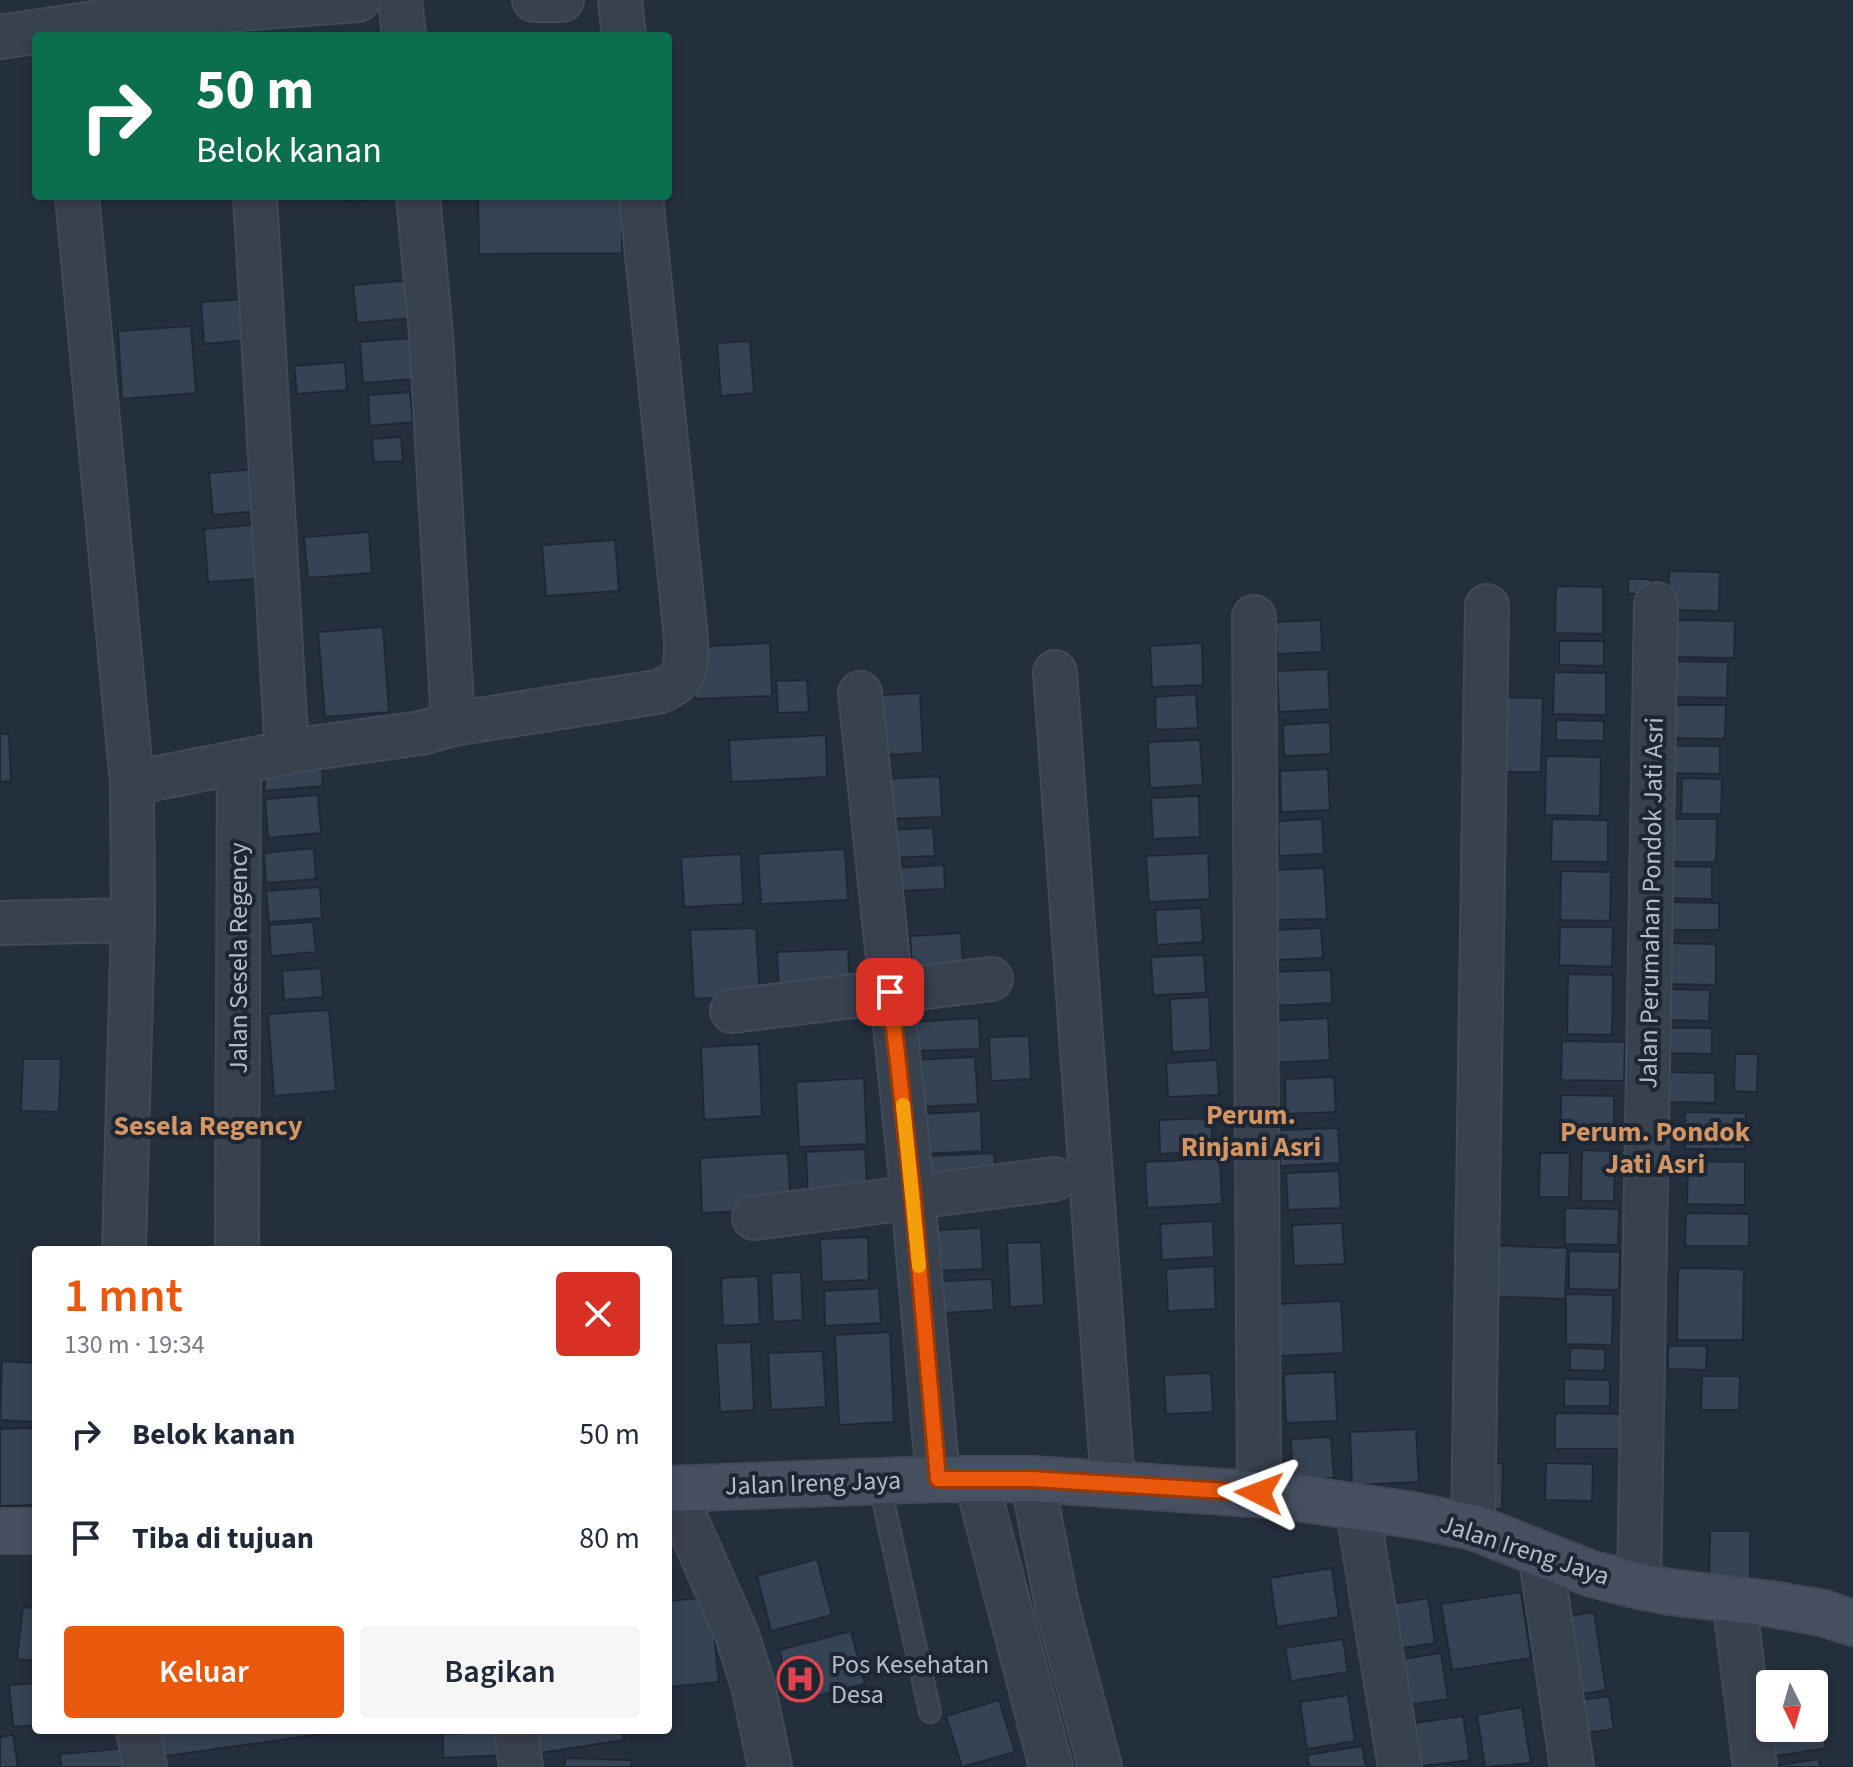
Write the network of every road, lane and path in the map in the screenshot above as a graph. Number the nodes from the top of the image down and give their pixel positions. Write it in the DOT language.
graph roads {
  1 [pos="400,0"];
  2 [pos="534,0"];
  3 [pos="562,0"];
  4 [pos="620,0"];
  5 [pos="342,1"];
  6 [pos="133,8"];
  7 [pos="244,22"];
  8 [pos="61,32"];
  9 [pos="404,32"];
  10 [pos="624,32"];
  11 [pos="32,34"];
  12 [pos="0,37"];
  13 [pos="77,200"];
  14 [pos="255,200"];
  15 [pos="418,200"];
  16 [pos="641,200"];
  17 [pos="1656,604"];
  18 [pos="1487,606"];
  19 [pos="1254,617"];
  20 [pos="1055,672"];
  21 [pos="860,693"];
  22 [pos="453,724"];
  23 [pos="287,753"];
  24 [pos="239,763"];
  25 [pos="132,783"];
  26 [pos="133,920"];
  27 [pos="0,923"];
  28 [pos="991,979"];
  29 [pos="890,992"];
  30 [pos="732,1011"];
  31 [pos="1054,1179"];
  32 [pos="913,1197"];
  33 [pos="754,1218"];
  34 [pos="124,1246"];
  35 [pos="237,1246"];
  36 [pos="957,1479"];
  37 [pos="1032,1479"];
  38 [pos="879,1482"];
  39 [pos="1113,1485"];
  40 [pos="672,1488"];
  41 [pos="672,1492"];
  42 [pos="1259,1493"];
  43 [pos="1357,1506"];
  44 [pos="1473,1527"];
  45 [pos="0,1531"];
  46 [pos="32,1531"];
  47 [pos="1540,1553"];
  48 [pos="1639,1586"];
  49 [pos="1734,1599"];
  50 [pos="1853,1623"];
  51 [pos="930,1712"];
  52 [pos="139,1734"];
  53 [pos="517,1734"];
  54 [pos="145,1767"];
  55 [pos="521,1767"];
  56 [pos="770,1767"];
  57 [pos="1051,1767"];
  58 [pos="1100,1767"];
  59 [pos="1400,1767"];
  60 [pos="1572,1767"];
  61 [pos="1755,1767"];
  1 -- 9 [label="street"];
  2 -- 3 [label="street"];
  4 -- 10 [label="street"];
  5 -- 7 [label="street"];
  6 -- 7 [label="street"];
  6 -- 8 [label="street"];
  11 -- 12 [label="street"];
  13 -- 25 [label="street"];
  14 -- 23 [label="street"];
  15 -- 22 [label="street"];
  16 -- 22 [label="street"];
  17 -- 48 [label="street, Jalan Perumahan Pondok Jati Asri"];
  18 -- 44 [label="street"];
  19 -- 42 [label="street"];
  20 -- 39 [label="street"];
  21 -- 29 [label="street"];
  22 -- 23 [label="street"];
  23 -- 24 [label="street"];
  24 -- 25 [label="street"];
  24 -- 35 [label="street, Jalan Sesela Regency"];
  25 -- 26 [label="street"];
  26 -- 27 [label="street"];
  26 -- 34 [label="street"];
  28 -- 29 [label="street"];
  29 -- 30 [label="street"];
  29 -- 32 [label="street"];
  31 -- 32 [label="street"];
  32 -- 33 [label="street"];
  32 -- 36 [label="street"];
  36 -- 37 [label="street, Jalan Ireng Jaya"];
  36 -- 38 [label="street, Jalan Ireng Jaya"];
  36 -- 57 [label="street"];
  37 -- 39 [label="street, Jalan Ireng Jaya"];
  37 -- 58 [label="street"];
  38 -- 40 [label="street, Jalan Ireng Jaya"];
  38 -- 51 [label="lane"];
  39 -- 42 [label="street, Jalan Ireng Jaya"];
  41 -- 56 [label="street"];
  42 -- 43 [label="street, Jalan Ireng Jaya"];
  43 -- 44 [label="street, Jalan Ireng Jaya"];
  43 -- 59 [label="street"];
  44 -- 47 [label="street, Jalan Ireng Jaya"];
  45 -- 46 [label="street"];
  47 -- 48 [label="street, Jalan Ireng Jaya"];
  47 -- 60 [label="street"];
  48 -- 49 [label="street, Jalan Ireng Jaya"];
  49 -- 50 [label="street, Jalan Ireng Jaya"];
  49 -- 61 [label="street"];
  52 -- 54 [label="street"];
  53 -- 55 [label="street"];
}
